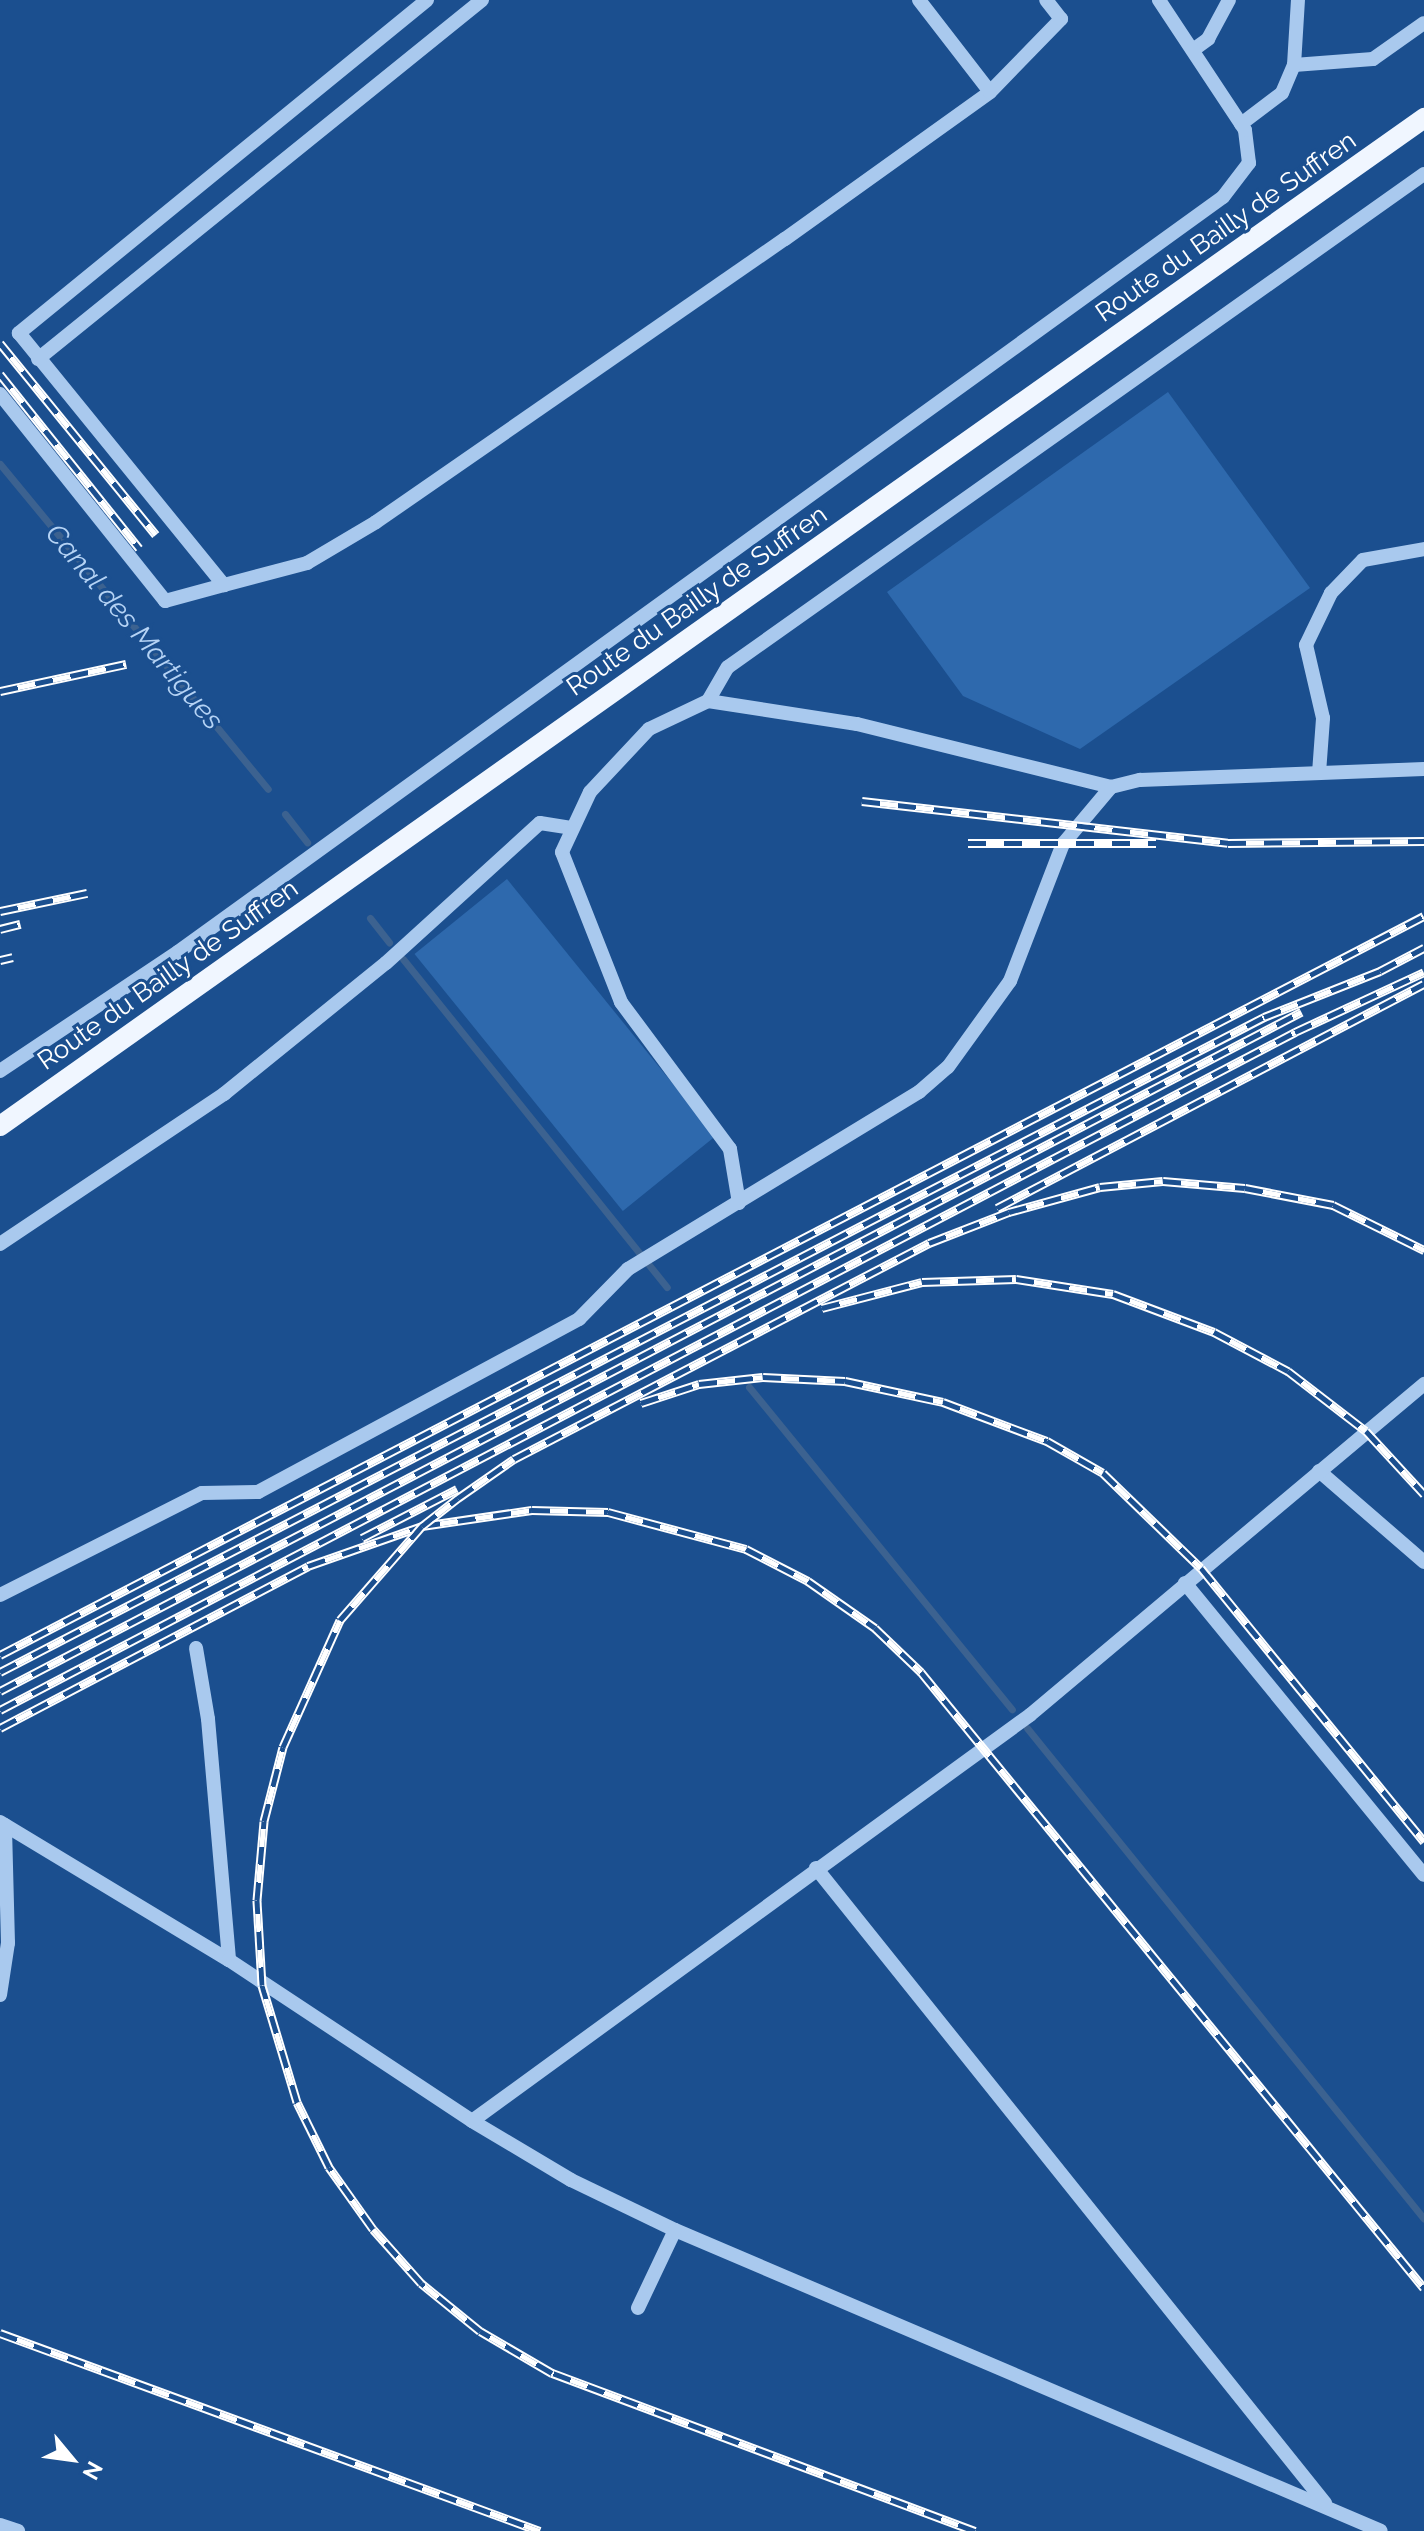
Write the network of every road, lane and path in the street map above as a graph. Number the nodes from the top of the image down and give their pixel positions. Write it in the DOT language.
graph roads {
  1 [pos="427,0"];
  2 [pos="482,0"];
  3 [pos="919,0"];
  4 [pos="1046,0"];
  5 [pos="1159,0"];
  6 [pos="1229,0"];
  7 [pos="1298,0"];
  8 [pos="1424,23"];
  9 [pos="1193,50"];
  10 [pos="1294,65"];
  11 [pos="990,92"];
  12 [pos="1424,118"];
  13 [pos="1241,124"];
  14 [pos="1424,174"];
  15 [pos="38,359"];
  16 [pos="0,394"];
  17 [pos="1424,549"];
  18 [pos="224,585"];
  19 [pos="708,701"];
  20 [pos="1424,769"];
  21 [pos="1319,773"];
  22 [pos="1111,787"];
  23 [pos="573,828"];
  24 [pos="0,1071"];
  25 [pos="0,1126"];
  26 [pos="739,1203"];
  27 [pos="0,1244"];
  28 [pos="1422,1391"];
  29 [pos="1319,1471"];
  30 [pos="1424,1562"];
  31 [pos="1185,1583"];
  32 [pos="0,1595"];
  33 [pos="196,1648"];
  34 [pos="3,1823"];
  35 [pos="816,1868"];
  36 [pos="1424,1875"];
  37 [pos="229,1960"];
  38 [pos="0,1995"];
  39 [pos="472,2121"];
  40 [pos="675,2230"];
  41 [pos="638,2308"];
  42 [pos="1327,2507"];
  43 [pos="0,2525"];
  44 [pos="18,2531"];
  45 [pos="1381,2531"];
  1 -- 15 [label="street"];
  2 -- 15 [label="street"];
  3 -- 11 [label="street"];
  4 -- 11 [label="street"];
  5 -- 9 [label="street"];
  6 -- 9 [label="street"];
  7 -- 10 [label="street"];
  8 -- 10 [label="street"];
  9 -- 13 [label="street"];
  10 -- 13 [label="street"];
  11 -- 18 [label="street"];
  12 -- 25 [label="main road, Route du Bailly de Suffren"];
  13 -- 24 [label="street"];
  14 -- 19 [label="street"];
  15 -- 18 [label="street"];
  16 -- 18 [label="street"];
  17 -- 21 [label="street"];
  19 -- 22 [label="street"];
  19 -- 23 [label="street"];
  20 -- 21 [label="street"];
  21 -- 22 [label="street"];
  22 -- 26 [label="street"];
  23 -- 26 [label="street"];
  23 -- 27 [label="street"];
  26 -- 32 [label="street"];
  28 -- 29 [label="street"];
  29 -- 30 [label="street"];
  29 -- 31 [label="street"];
  31 -- 35 [label="street"];
  31 -- 36 [label="street"];
  33 -- 37 [label="street"];
  34 -- 37 [label="street"];
  34 -- 38 [label="street"];
  35 -- 39 [label="street"];
  35 -- 42 [label="street"];
  37 -- 39 [label="street"];
  39 -- 40 [label="street"];
  40 -- 41 [label="street"];
  40 -- 42 [label="street"];
  42 -- 45 [label="street"];
  43 -- 44 [label="street"];
}
